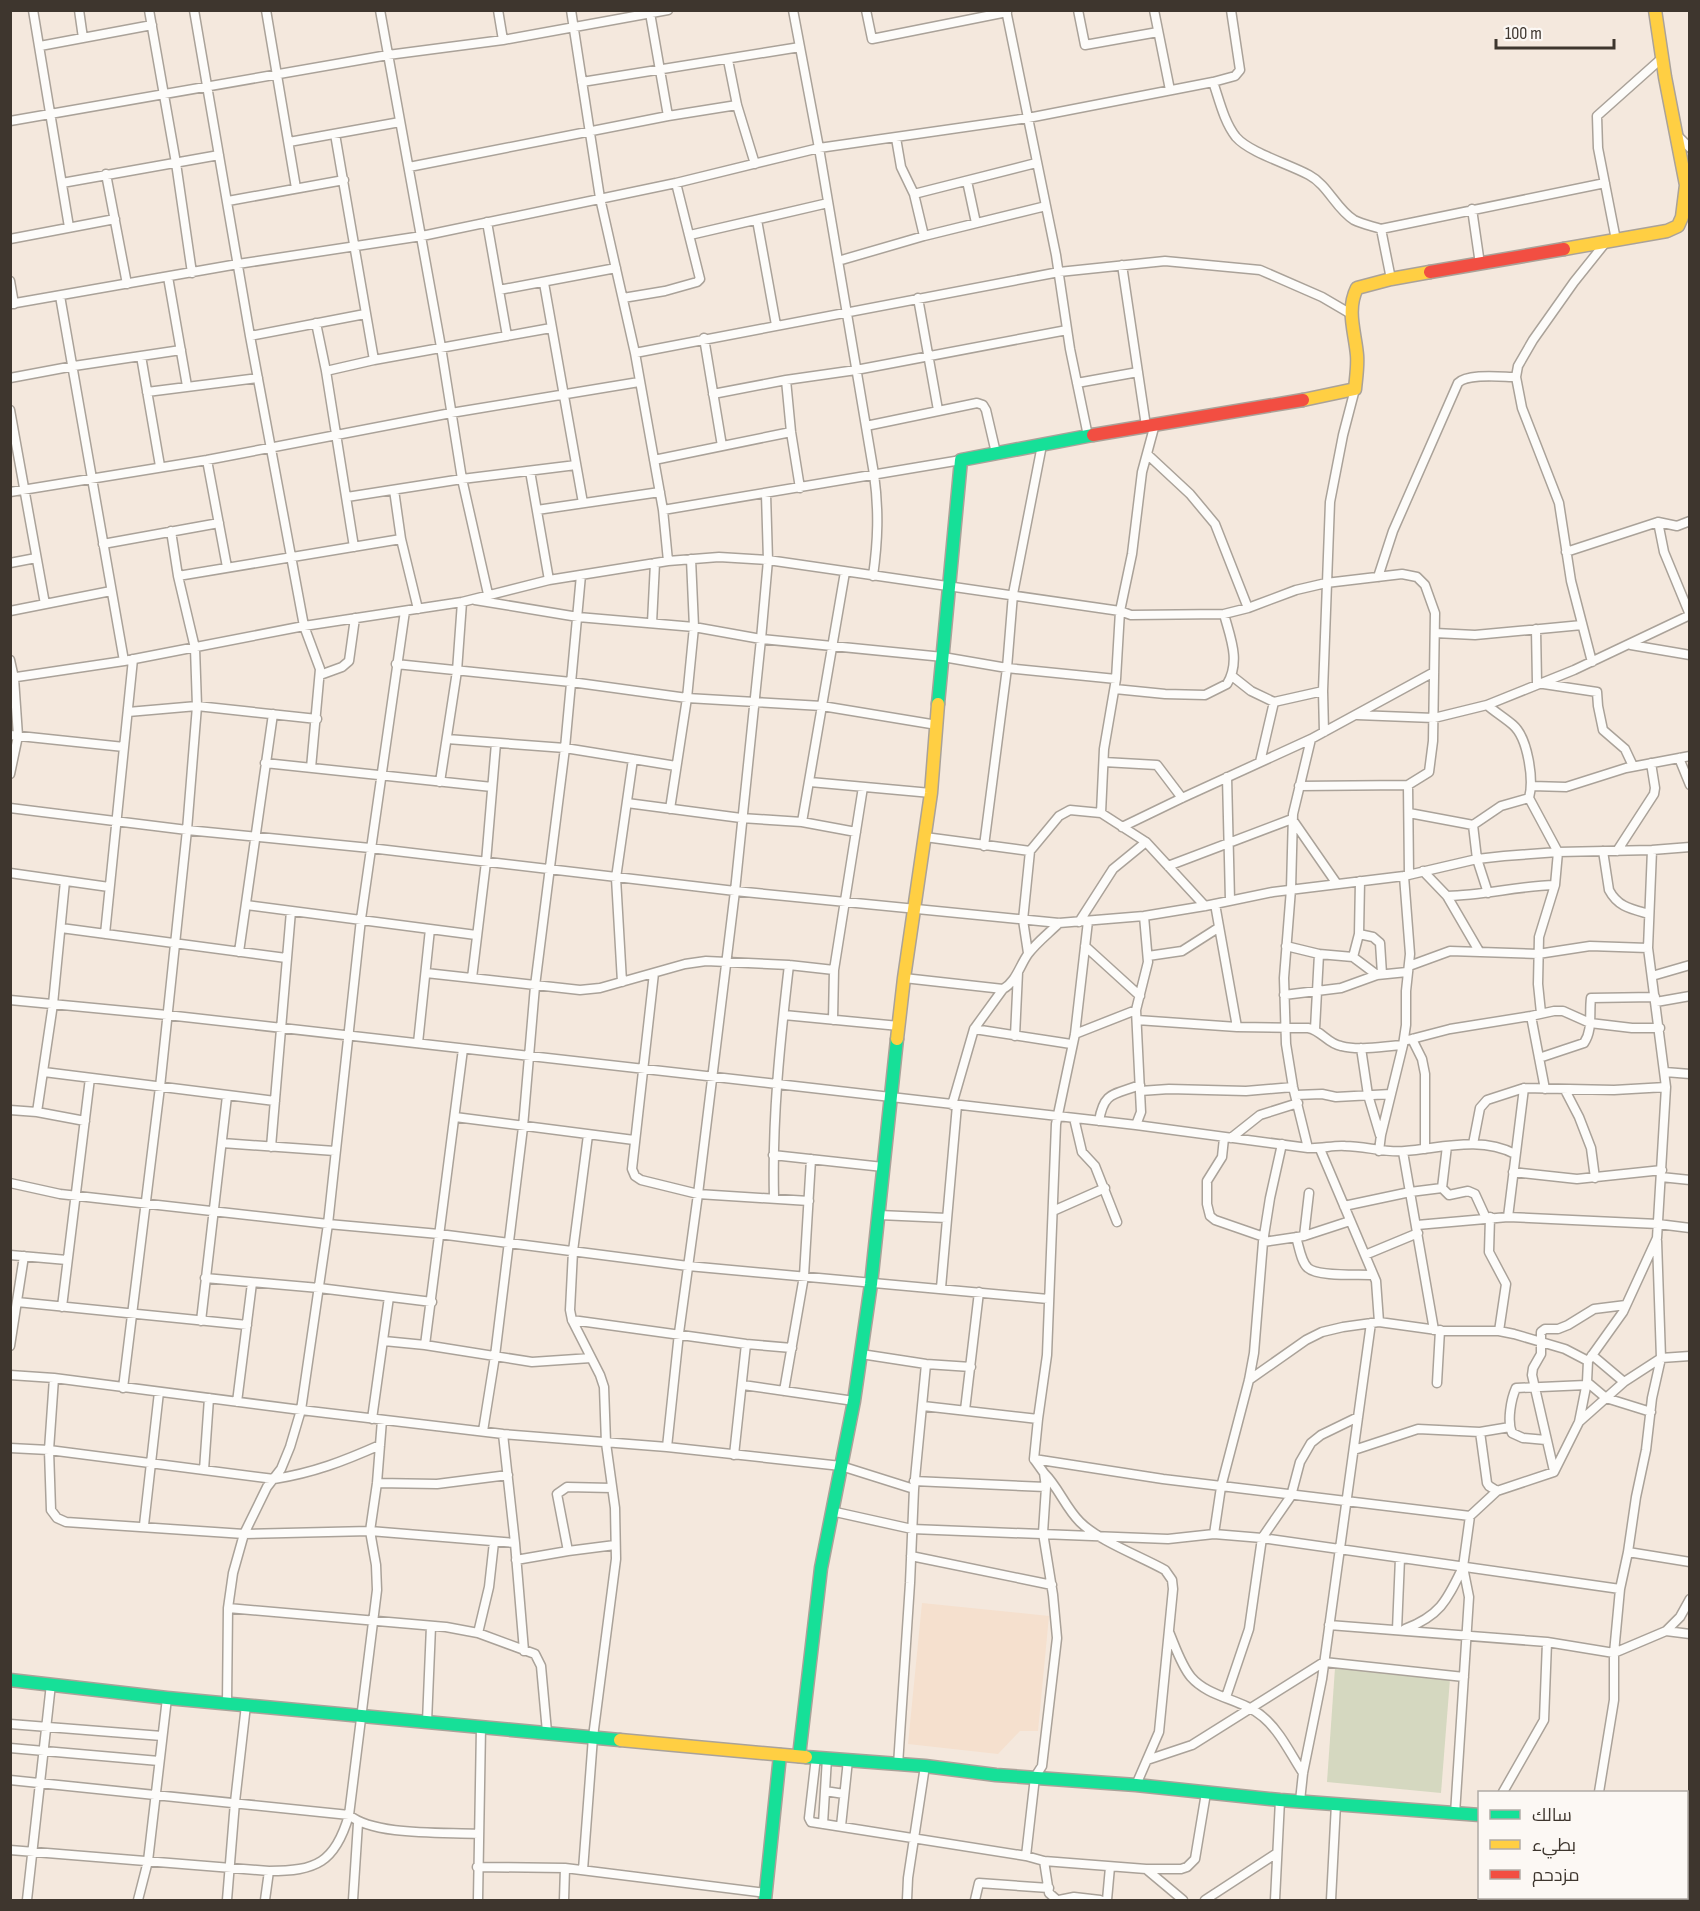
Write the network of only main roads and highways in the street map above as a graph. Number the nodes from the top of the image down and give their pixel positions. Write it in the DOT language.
graph roads {
  1 [pos="1655,10"];
  2 [pos="1688,188"];
  3 [pos="10,1680"];
  4 [pos="780,1755"];
  5 [pos="800,1756"];
  6 [pos="1478,1815"];
  7 [pos="765,1897"];
  1 -- 2 [label="main road"];
  2 -- 5 [label="main road"];
  3 -- 4 [label="main road"];
  4 -- 5 [label="main road"];
  4 -- 7 [label="main road"];
  5 -- 6 [label="main road"];
}
